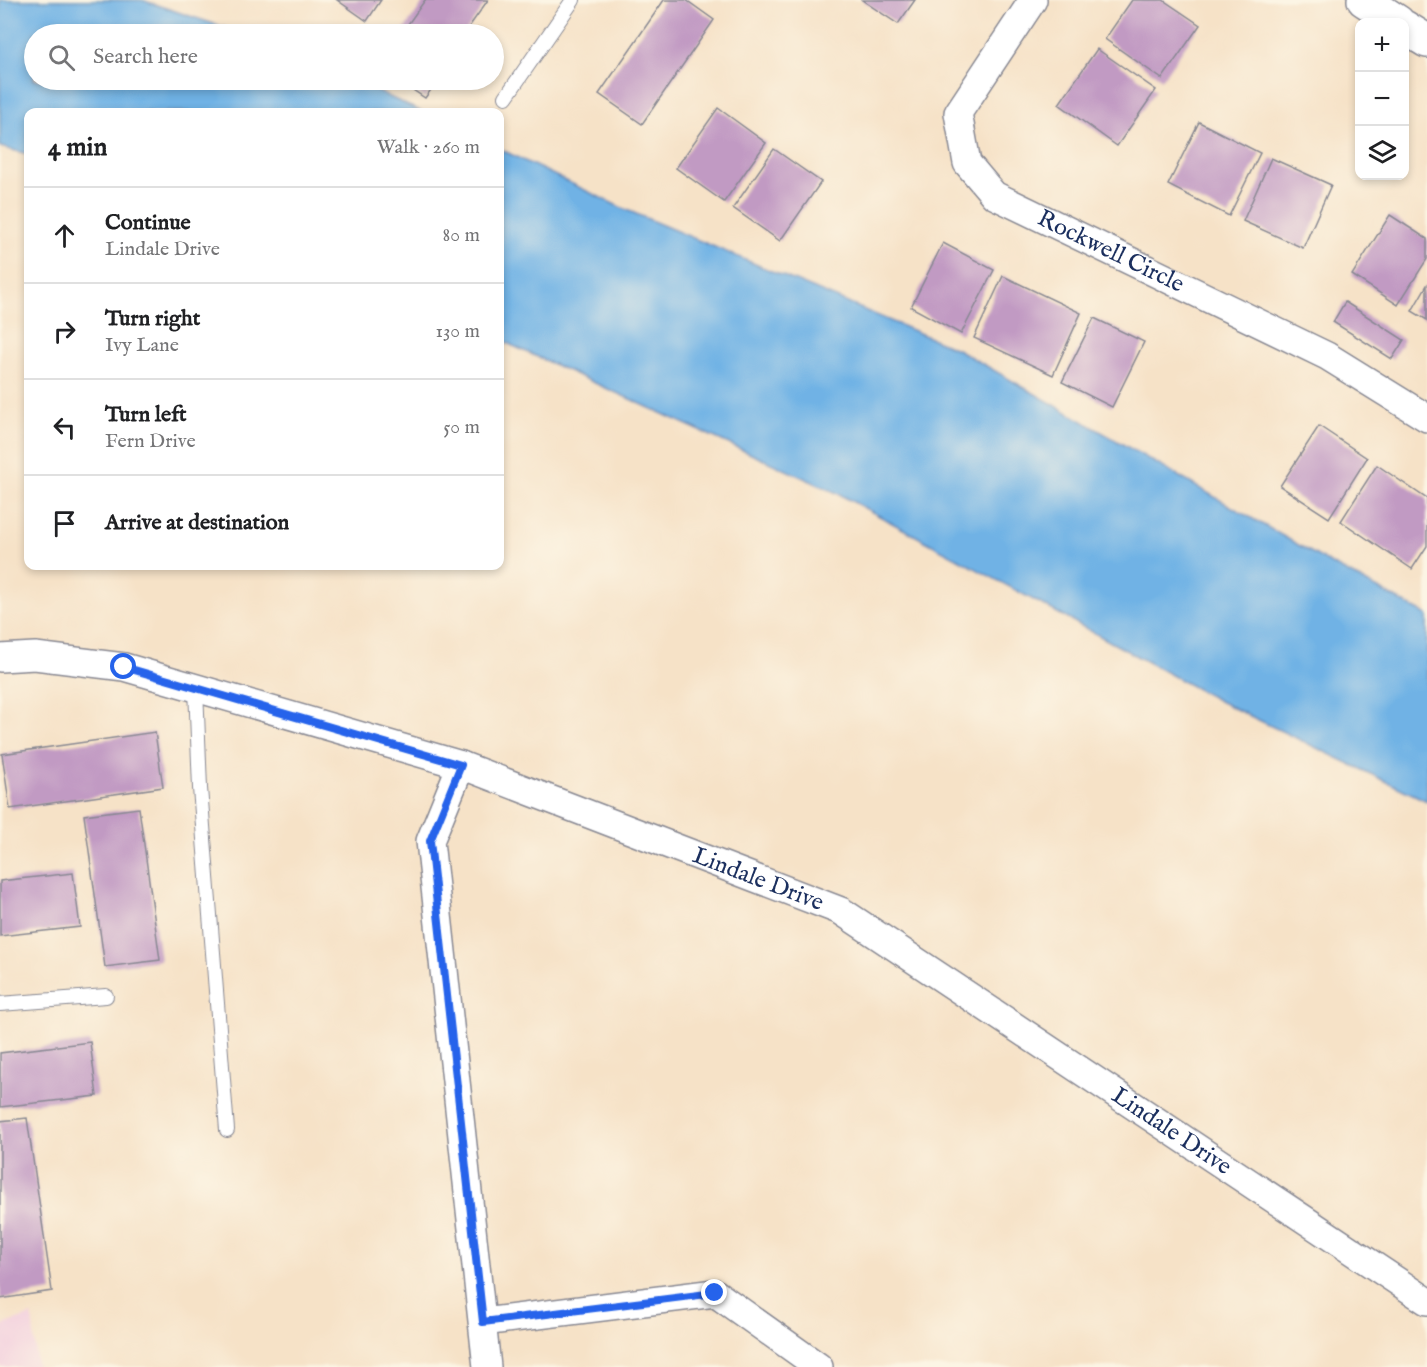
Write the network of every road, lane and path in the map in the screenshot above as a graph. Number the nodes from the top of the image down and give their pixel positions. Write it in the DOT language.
graph roads {
  1 [pos="573,0"];
  2 [pos="1033,0"];
  3 [pos="1364,0"];
  4 [pos="1392,18"];
  5 [pos="1409,30"];
  6 [pos="1427,41"];
  7 [pos="506,97"];
  8 [pos="1427,418"];
  9 [pos="0,658"];
  10 [pos="196,688"];
  11 [pos="461,765"];
  12 [pos="106,996"];
  13 [pos="0,1004"];
  14 [pos="227,1130"];
  15 [pos="1427,1301"];
  16 [pos="483,1322"];
  17 [pos="487,1367"];
  18 [pos="819,1367"];
  1 -- 7 [label="lane"];
  2 -- 8 [label="street, Rockwell Circle"];
  3 -- 4 [label="street"];
  5 -- 6 [label="street"];
  9 -- 10 [label="street, Lindale Drive"];
  10 -- 11 [label="street, Lindale Drive"];
  10 -- 14 [label="lane"];
  11 -- 15 [label="street, Lindale Drive"];
  11 -- 16 [label="street"];
  12 -- 13 [label="lane"];
  16 -- 17 [label="street"];
  16 -- 18 [label="street"];
}
